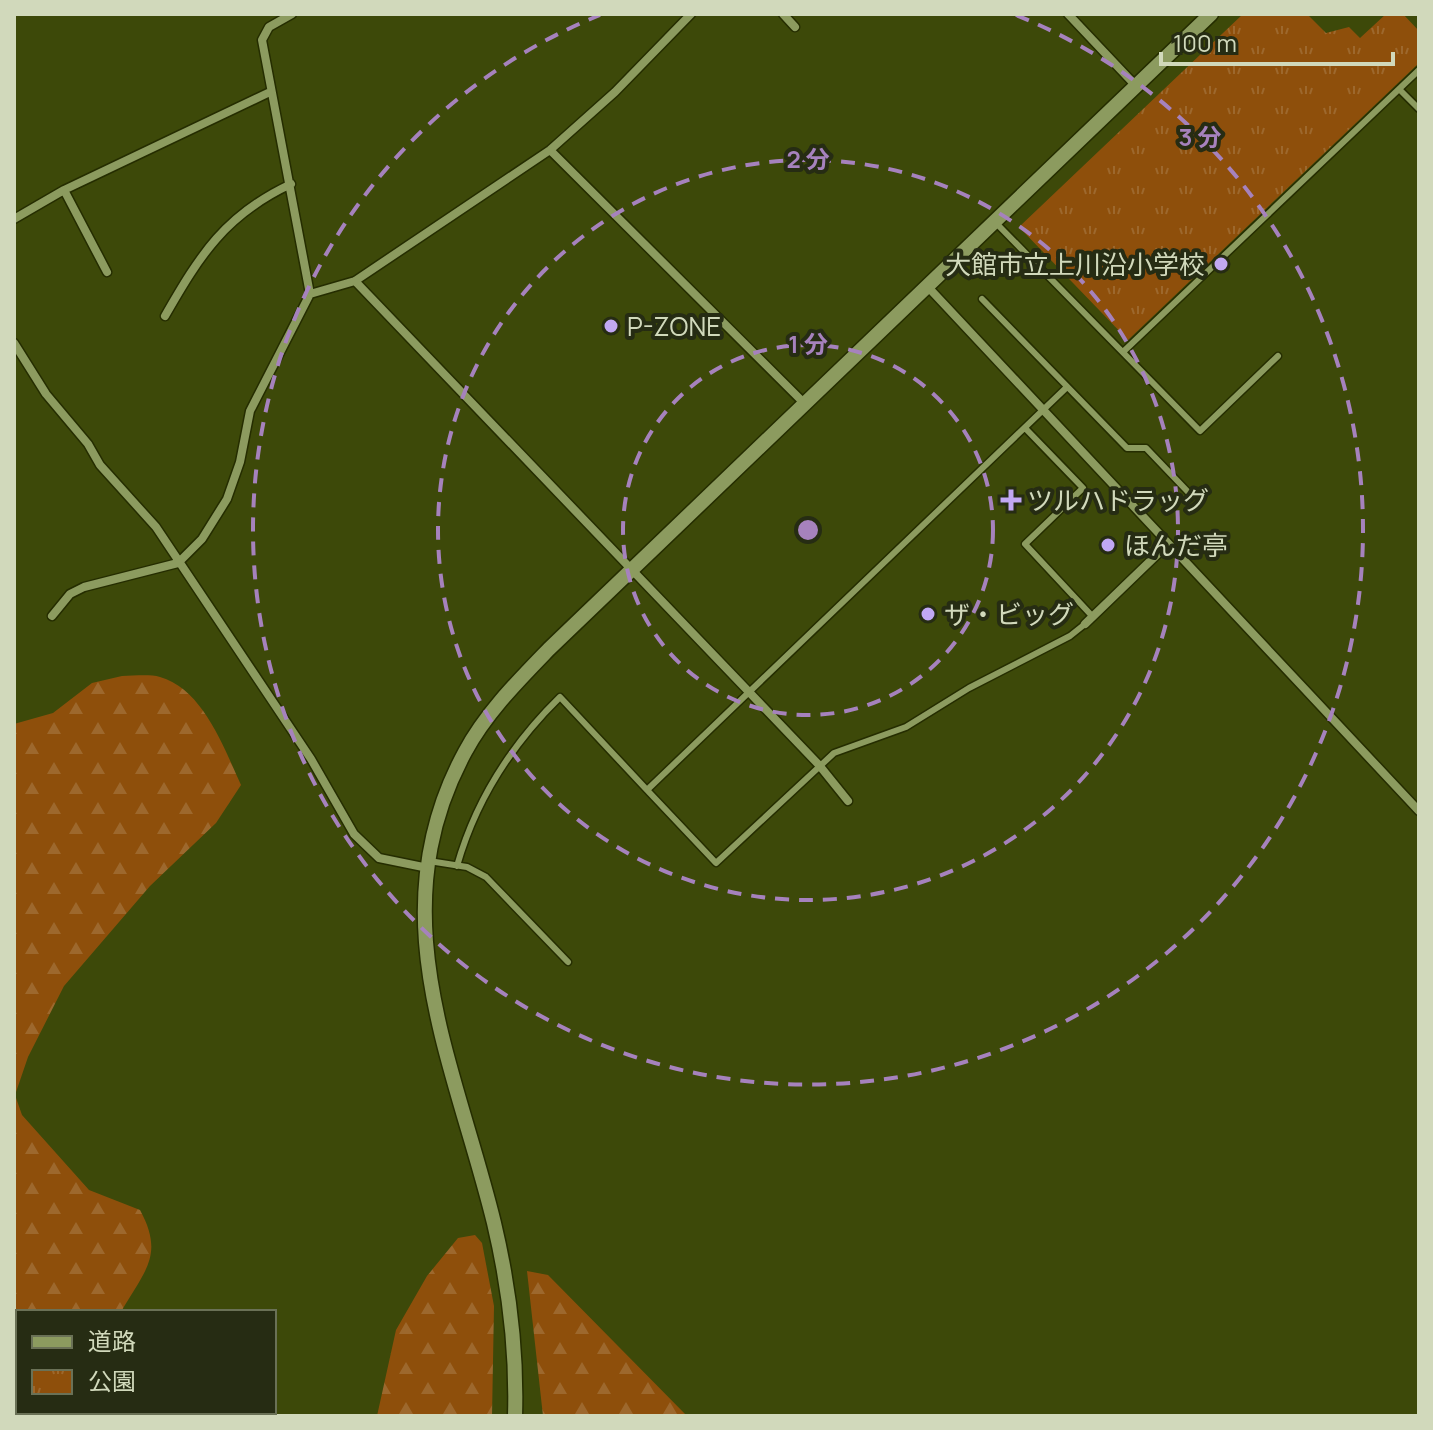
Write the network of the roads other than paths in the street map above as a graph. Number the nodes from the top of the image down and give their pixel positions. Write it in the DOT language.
graph roads {
  1 [pos="292,14"];
  2 [pos="691,14"];
  3 [pos="783,14"];
  4 [pos="1068,14"];
  5 [pos="1211,14"];
  6 [pos="795,27"];
  7 [pos="1419,70"];
  8 [pos="1137,87"];
  9 [pos="1399,89"];
  10 [pos="270,92"];
  11 [pos="1419,109"];
  12 [pos="550,150"];
  13 [pos="291,184"];
  14 [pos="64,190"];
  15 [pos="14,219"];
  16 [pos="994,220"];
  17 [pos="107,272"];
  18 [pos="355,281"];
  19 [pos="928,287"];
  20 [pos="310,294"];
  21 [pos="982,299"];
  22 [pos="165,316"];
  23 [pos="14,343"];
  24 [pos="1123,352"];
  25 [pos="1278,356"];
  26 [pos="1067,387"];
  27 [pos="806,405"];
  28 [pos="1043,411"];
  29 [pos="1025,428"];
  30 [pos="1189,493"];
  31 [pos="1168,544"];
  32 [pos="178,563"];
  33 [pos="632,571"];
  34 [pos="52,616"];
  35 [pos="1093,617"];
  36 [pos="1085,624"];
  37 [pos="749,693"];
  38 [pos="819,765"];
  39 [pos="647,790"];
  40 [pos="848,801"];
  41 [pos="1419,811"];
  42 [pos="428,864"];
  43 [pos="457,866"];
  44 [pos="568,962"];
  45 [pos="515,1416"];
  1 -- 10 [label="street"];
  2 -- 12 [label="street"];
  3 -- 6 [label="street"];
  4 -- 8 [label="street"];
  5 -- 8 [label="street"];
  7 -- 9 [label="lane"];
  8 -- 16 [label="street"];
  9 -- 11 [label="lane"];
  9 -- 24 [label="lane"];
  10 -- 13 [label="street"];
  10 -- 14 [label="street"];
  12 -- 18 [label="street"];
  12 -- 27 [label="street"];
  13 -- 20 [label="street"];
  13 -- 22 [label="street"];
  14 -- 15 [label="street"];
  14 -- 17 [label="street"];
  16 -- 19 [label="street"];
  16 -- 24 [label="lane"];
  18 -- 20 [label="street"];
  18 -- 33 [label="street"];
  19 -- 27 [label="street"];
  19 -- 28 [label="street"];
  20 -- 32 [label="street"];
  21 -- 26 [label="lane"];
  23 -- 32 [label="street"];
  24 -- 25 [label="lane"];
  26 -- 28 [label="lane"];
  26 -- 30 [label="lane"];
  27 -- 33 [label="street"];
  28 -- 29 [label="lane"];
  28 -- 31 [label="street"];
  29 -- 35 [label="lane"];
  29 -- 37 [label="lane"];
  31 -- 35 [label="street"];
  31 -- 41 [label="street"];
  32 -- 34 [label="street"];
  32 -- 42 [label="street"];
  33 -- 37 [label="street"];
  33 -- 42 [label="street"];
  35 -- 36 [label="street"];
  36 -- 38 [label="lane"];
  37 -- 38 [label="street"];
  37 -- 39 [label="lane"];
  38 -- 39 [label="lane"];
  38 -- 40 [label="street"];
  39 -- 43 [label="lane"];
  42 -- 43 [label="lane"];
  42 -- 45 [label="street"];
  43 -- 44 [label="lane"];
}
